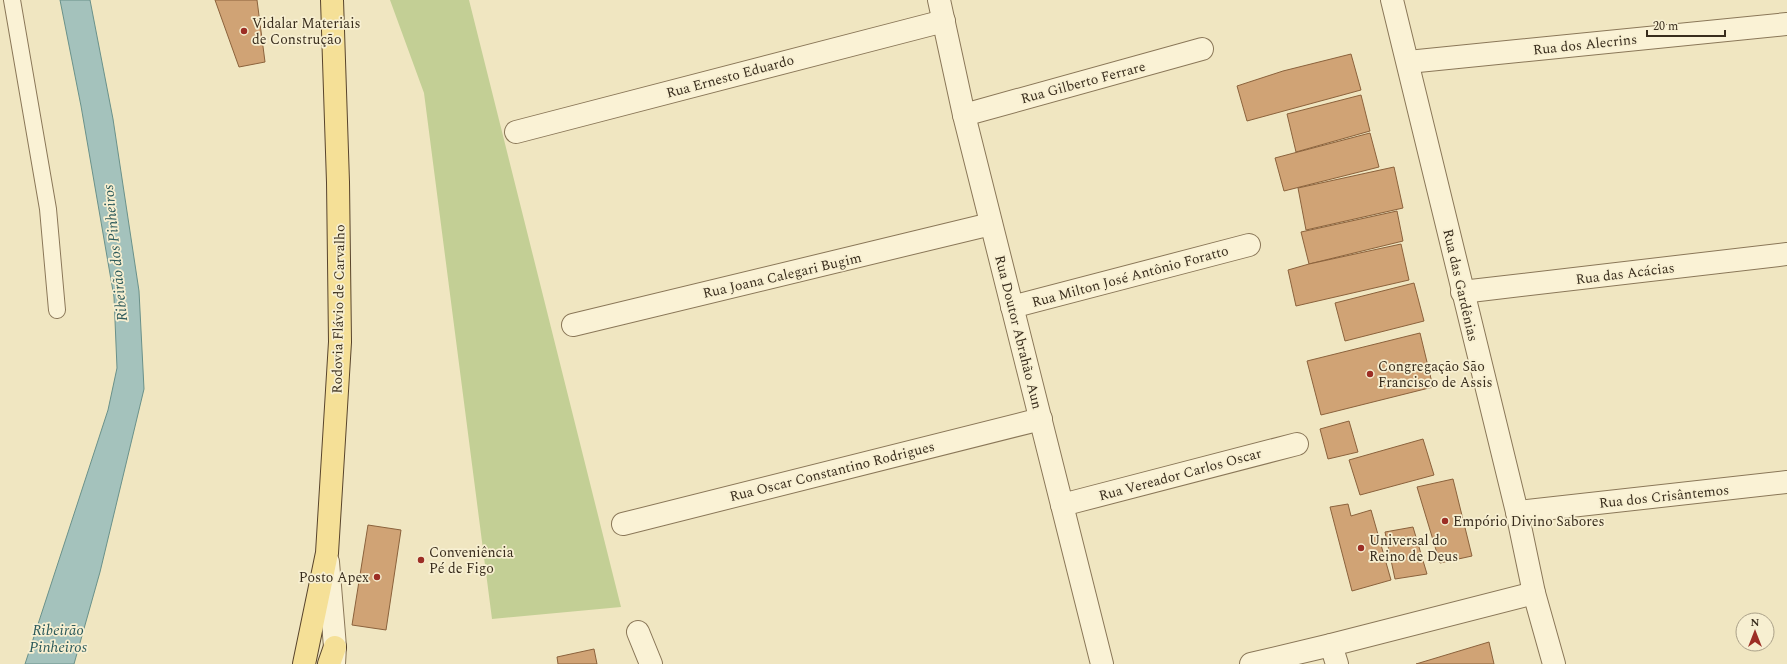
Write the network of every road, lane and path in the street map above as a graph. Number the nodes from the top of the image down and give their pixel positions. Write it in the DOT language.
graph roads {
  1 [pos="12,0"];
  2 [pos="332,0"];
  3 [pos="1392,0"];
  4 [pos="941,10"];
  5 [pos="1787,24"];
  6 [pos="1202,49"];
  7 [pos="1408,62"];
  8 [pos="964,115"];
  9 [pos="516,132"];
  10 [pos="991,224"];
  11 [pos="1249,245"];
  12 [pos="1787,254"];
  13 [pos="1462,292"];
  14 [pos="1012,307"];
  15 [pos="57,310"];
  16 [pos="573,325"];
  17 [pos="1041,419"];
  18 [pos="1297,444"];
  19 [pos="1787,482"];
  20 [pos="1062,505"];
  21 [pos="1517,512"];
  22 [pos="623,524"];
  23 [pos="327,553"];
  24 [pos="1534,593"];
  25 [pos="638,632"];
  26 [pos="1334,655"];
  27 [pos="333,658"];
  28 [pos="304,664"];
  29 [pos="651,664"];
  30 [pos="1102,664"];
  31 [pos="1251,664"];
  32 [pos="1554,664"];
  1 -- 15 [label="lane"];
  2 -- 23 [label="main road, Rodovia Flávio de Carvalho"];
  3 -- 7 [label="street, Rua das Gardênias"];
  4 -- 8 [label="street, Rua Doutor Abrahão Aun"];
  4 -- 9 [label="street, Rua Ernesto Eduardo"];
  5 -- 7 [label="street, Rua dos Alecrins"];
  6 -- 8 [label="street, Rua Gilberto Ferrare"];
  7 -- 13 [label="street, Rua das Gardênias"];
  8 -- 10 [label="street, Rua Doutor Abrahão Aun"];
  10 -- 14 [label="street, Rua Doutor Abrahão Aun"];
  10 -- 16 [label="street, Rua Joana Calegari Bugim"];
  11 -- 14 [label="street, Rua Milton José Antônio Foratto"];
  12 -- 13 [label="street, Rua das Acácias"];
  13 -- 21 [label="street, Rua das Gardênias"];
  14 -- 17 [label="street, Rua Doutor Abrahão Aun"];
  17 -- 20 [label="street, Rua Doutor Abrahão Aun"];
  17 -- 22 [label="street, Rua Oscar Constantino Rodrigues"];
  18 -- 20 [label="street, Rua Vereador Carlos Oscar"];
  19 -- 21 [label="street, Rua dos Crisântemos"];
  20 -- 30 [label="street, Rua Doutor Abrahão Aun"];
  21 -- 24 [label="street, Rua das Gardênias"];
  23 -- 27 [label="street"];
  23 -- 28 [label="main road, Rodovia Flávio de Carvalho"];
  24 -- 26 [label="street"];
  24 -- 32 [label="street, Rua das Gardênias"];
  25 -- 29 [label="street"];
  26 -- 31 [label="street"];
}
